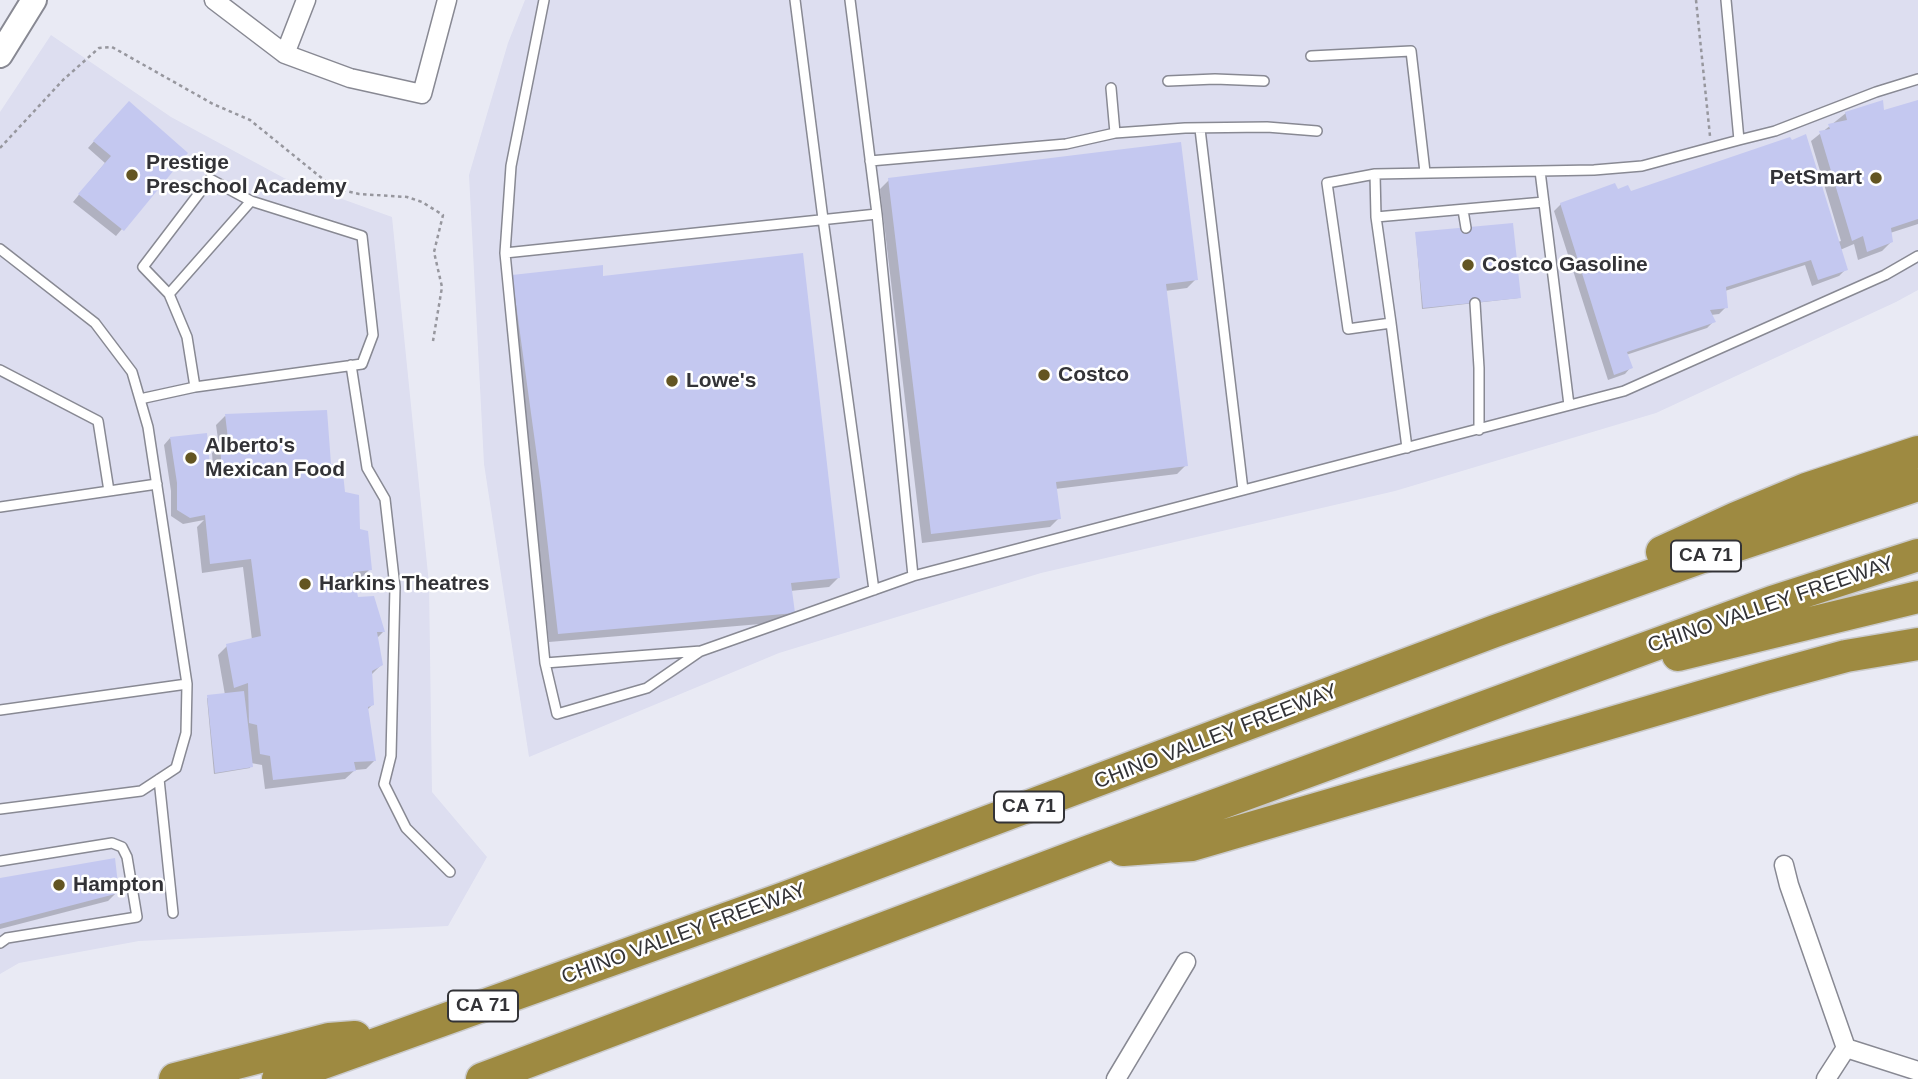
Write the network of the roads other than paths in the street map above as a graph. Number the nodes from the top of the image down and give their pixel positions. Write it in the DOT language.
graph roads {
  1 [pos="34,0"];
  2 [pos="214,0"];
  3 [pos="306,0"];
  4 [pos="447,0"];
  5 [pos="544,0"];
  6 [pos="795,0"];
  7 [pos="850,0"];
  8 [pos="1726,0"];
  9 [pos="285,54"];
  10 [pos="0,55"];
  11 [pos="1311,57"];
  12 [pos="1918,79"];
  13 [pos="1168,81"];
  14 [pos="1264,81"];
  15 [pos="1111,88"];
  16 [pos="1200,128"];
  17 [pos="1317,131"];
  18 [pos="1115,133"];
  19 [pos="1739,140"];
  20 [pos="870,161"];
  21 [pos="1540,171"];
  22 [pos="1425,172"];
  23 [pos="1375,174"];
  24 [pos="251,201"];
  25 [pos="1544,202"];
  26 [pos="1463,210"];
  27 [pos="877,214"];
  28 [pos="1376,218"];
  29 [pos="823,219"];
  30 [pos="1465,228"];
  31 [pos="0,249"];
  32 [pos="505,253"];
  33 [pos="1918,256"];
  34 [pos="169,295"];
  35 [pos="1475,303"];
  36 [pos="1391,323"];
  37 [pos="351,365"];
  38 [pos="0,370"];
  39 [pos="195,387"];
  40 [pos="140,399"];
  41 [pos="1569,405"];
  42 [pos="1479,430"];
  43 [pos="1407,449"];
  44 [pos="1918,452"];
  45 [pos="157,484"];
  46 [pos="1918,485"];
  47 [pos="1242,490"];
  48 [pos="109,491"];
  49 [pos="0,507"];
  50 [pos="1918,555"];
  51 [pos="913,576"];
  52 [pos="874,590"];
  53 [pos="1918,597"];
  54 [pos="1495,631"];
  55 [pos="1918,644"];
  56 [pos="701,651"];
  57 [pos="545,663"];
  58 [pos="187,684"];
  59 [pos="1537,689"];
  60 [pos="0,710"];
  61 [pos="159,779"];
  62 [pos="0,809"];
  63 [pos="1087,852"];
  64 [pos="0,860"];
  65 [pos="1784,865"];
  66 [pos="450,872"];
  67 [pos="173,913"];
  68 [pos="0,943"];
  69 [pos="1186,962"];
  70 [pos="405,1033"];
  71 [pos="1846,1048"];
  72 [pos="1918,1071"];
  73 [pos="175,1079"];
  74 [pos="278,1079"];
  75 [pos="482,1079"];
  76 [pos="1116,1079"];
  77 [pos="1826,1079"];
  1 -- 10 [label="main road"];
  2 -- 9 [label="street"];
  3 -- 9 [label="street"];
  4 -- 9 [label="street"];
  5 -- 32 [label="lane"];
  6 -- 29 [label="lane"];
  7 -- 20 [label="lane"];
  8 -- 19 [label="lane"];
  11 -- 22 [label="lane"];
  12 -- 19 [label="lane"];
  13 -- 14 [label="lane"];
  15 -- 18 [label="lane"];
  16 -- 17 [label="lane"];
  16 -- 18 [label="lane"];
  16 -- 47 [label="lane"];
  18 -- 20 [label="lane"];
  19 -- 21 [label="lane"];
  20 -- 27 [label="lane"];
  21 -- 22 [label="lane"];
  21 -- 25 [label="lane"];
  22 -- 23 [label="lane"];
  23 -- 28 [label="lane"];
  23 -- 36 [label="lane"];
  24 -- 34 [label="lane"];
  24 -- 34 [label="lane"];
  24 -- 37 [label="lane"];
  25 -- 26 [label="lane"];
  25 -- 41 [label="lane"];
  26 -- 28 [label="lane"];
  26 -- 30 [label="lane"];
  27 -- 29 [label="lane"];
  27 -- 51 [label="lane"];
  28 -- 36 [label="lane"];
  29 -- 32 [label="lane"];
  29 -- 52 [label="lane"];
  31 -- 40 [label="lane"];
  32 -- 57 [label="lane"];
  33 -- 41 [label="lane"];
  34 -- 39 [label="lane"];
  35 -- 42 [label="lane"];
  36 -- 43 [label="lane"];
  37 -- 39 [label="lane"];
  37 -- 66 [label="lane"];
  38 -- 48 [label="lane"];
  39 -- 40 [label="lane"];
  40 -- 45 [label="lane"];
  41 -- 42 [label="lane"];
  42 -- 43 [label="lane"];
  43 -- 47 [label="lane"];
  44 -- 54 [label="highway"];
  45 -- 48 [label="lane"];
  45 -- 58 [label="lane"];
  46 -- 54 [label="highway, CHINO VALLEY FREEWAY / CA 71"];
  47 -- 51 [label="lane"];
  48 -- 49 [label="lane"];
  50 -- 59 [label="highway, CHINO VALLEY FREEWAY"];
  51 -- 52 [label="lane"];
  52 -- 56 [label="lane"];
  53 -- 59 [label="highway"];
  54 -- 70 [label="highway, CHINO VALLEY FREEWAY / CA 71"];
  55 -- 63 [label="highway"];
  56 -- 57 [label="lane"];
  56 -- 57 [label="lane"];
  58 -- 60 [label="lane"];
  58 -- 61 [label="lane"];
  59 -- 63 [label="highway, CHINO VALLEY FREEWAY"];
  61 -- 62 [label="lane"];
  61 -- 67 [label="lane"];
  63 -- 75 [label="highway, CHINO VALLEY FREEWAY"];
  64 -- 68 [label="lane"];
  65 -- 71 [label="street"];
  69 -- 76 [label="street"];
  70 -- 73 [label="highway"];
  70 -- 74 [label="highway, CHINO VALLEY FREEWAY / CA 71"];
  71 -- 72 [label="street"];
  71 -- 77 [label="street"];
}
